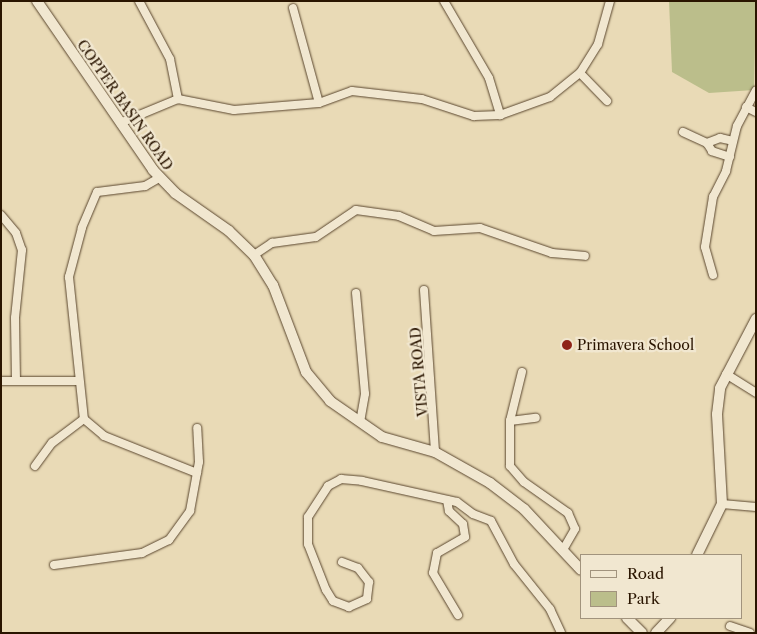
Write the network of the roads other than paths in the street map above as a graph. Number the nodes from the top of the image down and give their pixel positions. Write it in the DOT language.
graph roads {
  1 [pos="38,1"];
  2 [pos="140,1"];
  3 [pos="444,1"];
  4 [pos="610,1"];
  5 [pos="293,8"];
  6 [pos="580,73"];
  7 [pos="756,91"];
  8 [pos="178,99"];
  9 [pos="607,100"];
  10 [pos="319,103"];
  11 [pos="746,107"];
  12 [pos="756,112"];
  13 [pos="500,115"];
  14 [pos="120,123"];
  15 [pos="683,132"];
  16 [pos="734,141"];
  17 [pos="707,143"];
  18 [pos="730,158"];
  19 [pos="159,178"];
  20 [pos="1,215"];
  21 [pos="254,255"];
  22 [pos="585,256"];
  23 [pos="713,275"];
  24 [pos="424,290"];
  25 [pos="356,293"];
  26 [pos="756,318"];
  27 [pos="522,372"];
  28 [pos="726,374"];
  29 [pos="1,381"];
  30 [pos="16,381"];
  31 [pos="79,381"];
  32 [pos="756,393"];
  33 [pos="536,418"];
  34 [pos="84,420"];
  35 [pos="510,421"];
  36 [pos="360,422"];
  37 [pos="197,428"];
  38 [pos="435,452"];
  39 [pos="35,466"];
  40 [pos="197,472"];
  41 [pos="447,500"];
  42 [pos="722,504"];
  43 [pos="756,508"];
  44 [pos="563,550"];
  45 [pos="697,554"];
  46 [pos="342,562"];
  47 [pos="54,565"];
  48 [pos="580,569"];
  49 [pos="458,615"];
  50 [pos="628,619"];
  51 [pos="669,619"];
  52 [pos="730,626"];
  53 [pos="561,633"];
  54 [pos="642,633"];
  55 [pos="656,633"];
  56 [pos="750,633"];
  1 -- 14 [label="street, COPPER BASIN ROAD"];
  2 -- 8 [label="street"];
  3 -- 13 [label="street"];
  4 -- 6 [label="street"];
  5 -- 10 [label="street"];
  6 -- 9 [label="street"];
  6 -- 13 [label="street"];
  7 -- 11 [label="street"];
  8 -- 10 [label="street"];
  8 -- 14 [label="street"];
  10 -- 13 [label="street"];
  11 -- 12 [label="street"];
  11 -- 16 [label="street"];
  14 -- 19 [label="street, COPPER BASIN ROAD"];
  15 -- 17 [label="street"];
  16 -- 17 [label="street"];
  16 -- 18 [label="street"];
  17 -- 18 [label="street"];
  18 -- 23 [label="street"];
  19 -- 21 [label="street, COPPER BASIN ROAD"];
  19 -- 31 [label="street"];
  20 -- 30 [label="street"];
  21 -- 22 [label="street"];
  21 -- 36 [label="street, COPPER BASIN ROAD"];
  24 -- 38 [label="street, VISTA ROAD"];
  25 -- 36 [label="street"];
  26 -- 28 [label="street"];
  27 -- 35 [label="street"];
  28 -- 32 [label="street"];
  28 -- 42 [label="street"];
  29 -- 30 [label="street"];
  30 -- 31 [label="street"];
  31 -- 34 [label="street"];
  33 -- 35 [label="street"];
  34 -- 39 [label="street"];
  34 -- 40 [label="street"];
  35 -- 44 [label="street"];
  36 -- 38 [label="street, COPPER BASIN ROAD"];
  37 -- 40 [label="street"];
  38 -- 44 [label="street, COPPER BASIN ROAD"];
  40 -- 47 [label="street"];
  41 -- 46 [label="street"];
  41 -- 49 [label="street"];
  41 -- 53 [label="street"];
  42 -- 43 [label="street"];
  42 -- 45 [label="street"];
  44 -- 48 [label="street, COPPER BASIN ROAD"];
  50 -- 54 [label="street"];
  51 -- 55 [label="street"];
  52 -- 56 [label="street"];
}
